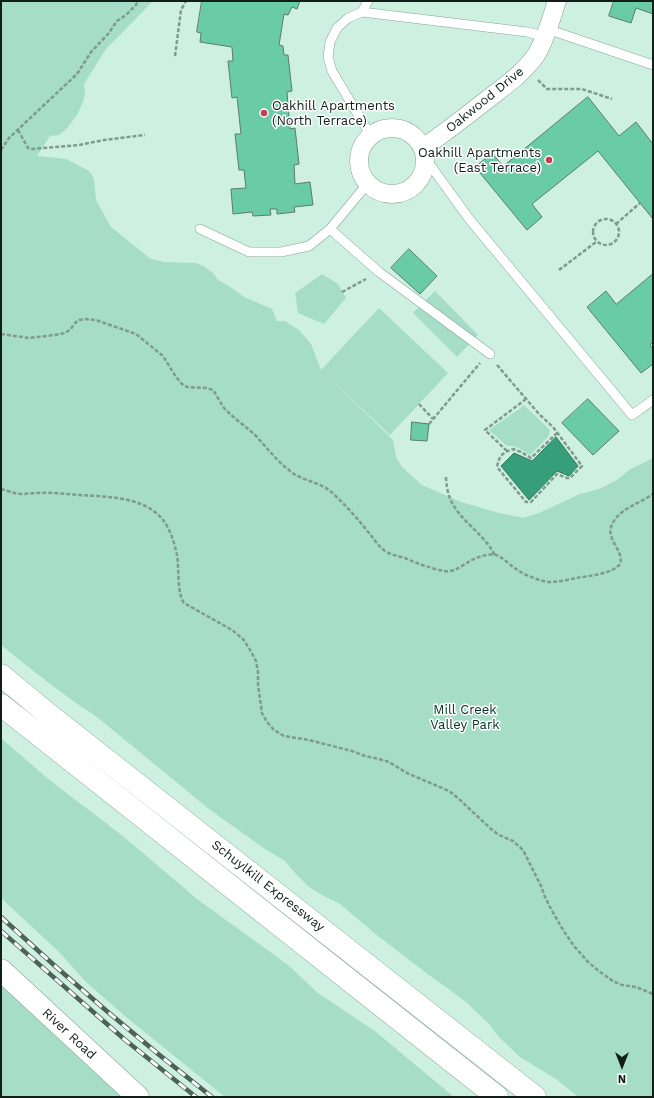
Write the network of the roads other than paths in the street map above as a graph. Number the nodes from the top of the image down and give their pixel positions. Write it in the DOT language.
graph roads {
  1 [pos="368,1"];
  2 [pos="557,1"];
  3 [pos="362,12"];
  4 [pos="546,33"];
  5 [pos="653,65"];
  6 [pos="371,136"];
  7 [pos="424,153"];
  8 [pos="368,183"];
  9 [pos="200,229"];
  10 [pos="330,229"];
  11 [pos="490,354"];
  12 [pos="653,400"];
  13 [pos="1,675"];
  14 [pos="1,705"];
  15 [pos="1,970"];
  16 [pos="138,1097"];
  17 [pos="497,1097"];
  18 [pos="535,1097"];
  1 -- 3 [label="lane"];
  2 -- 4 [label="street, Oakwood Drive"];
  3 -- 4 [label="lane"];
  3 -- 6 [label="lane"];
  4 -- 5 [label="lane"];
  4 -- 7 [label="street, Oakwood Drive"];
  6 -- 7 [label="street"];
  6 -- 8 [label="street"];
  7 -- 8 [label="street"];
  7 -- 12 [label="lane"];
  8 -- 10 [label="lane"];
  9 -- 10 [label="lane"];
  10 -- 11 [label="lane"];
  13 -- 18 [label="main road, Schuylkill Expressway"];
  14 -- 17 [label="main road, Schuylkill Expressway"];
  15 -- 16 [label="main road, River Road"];
}
